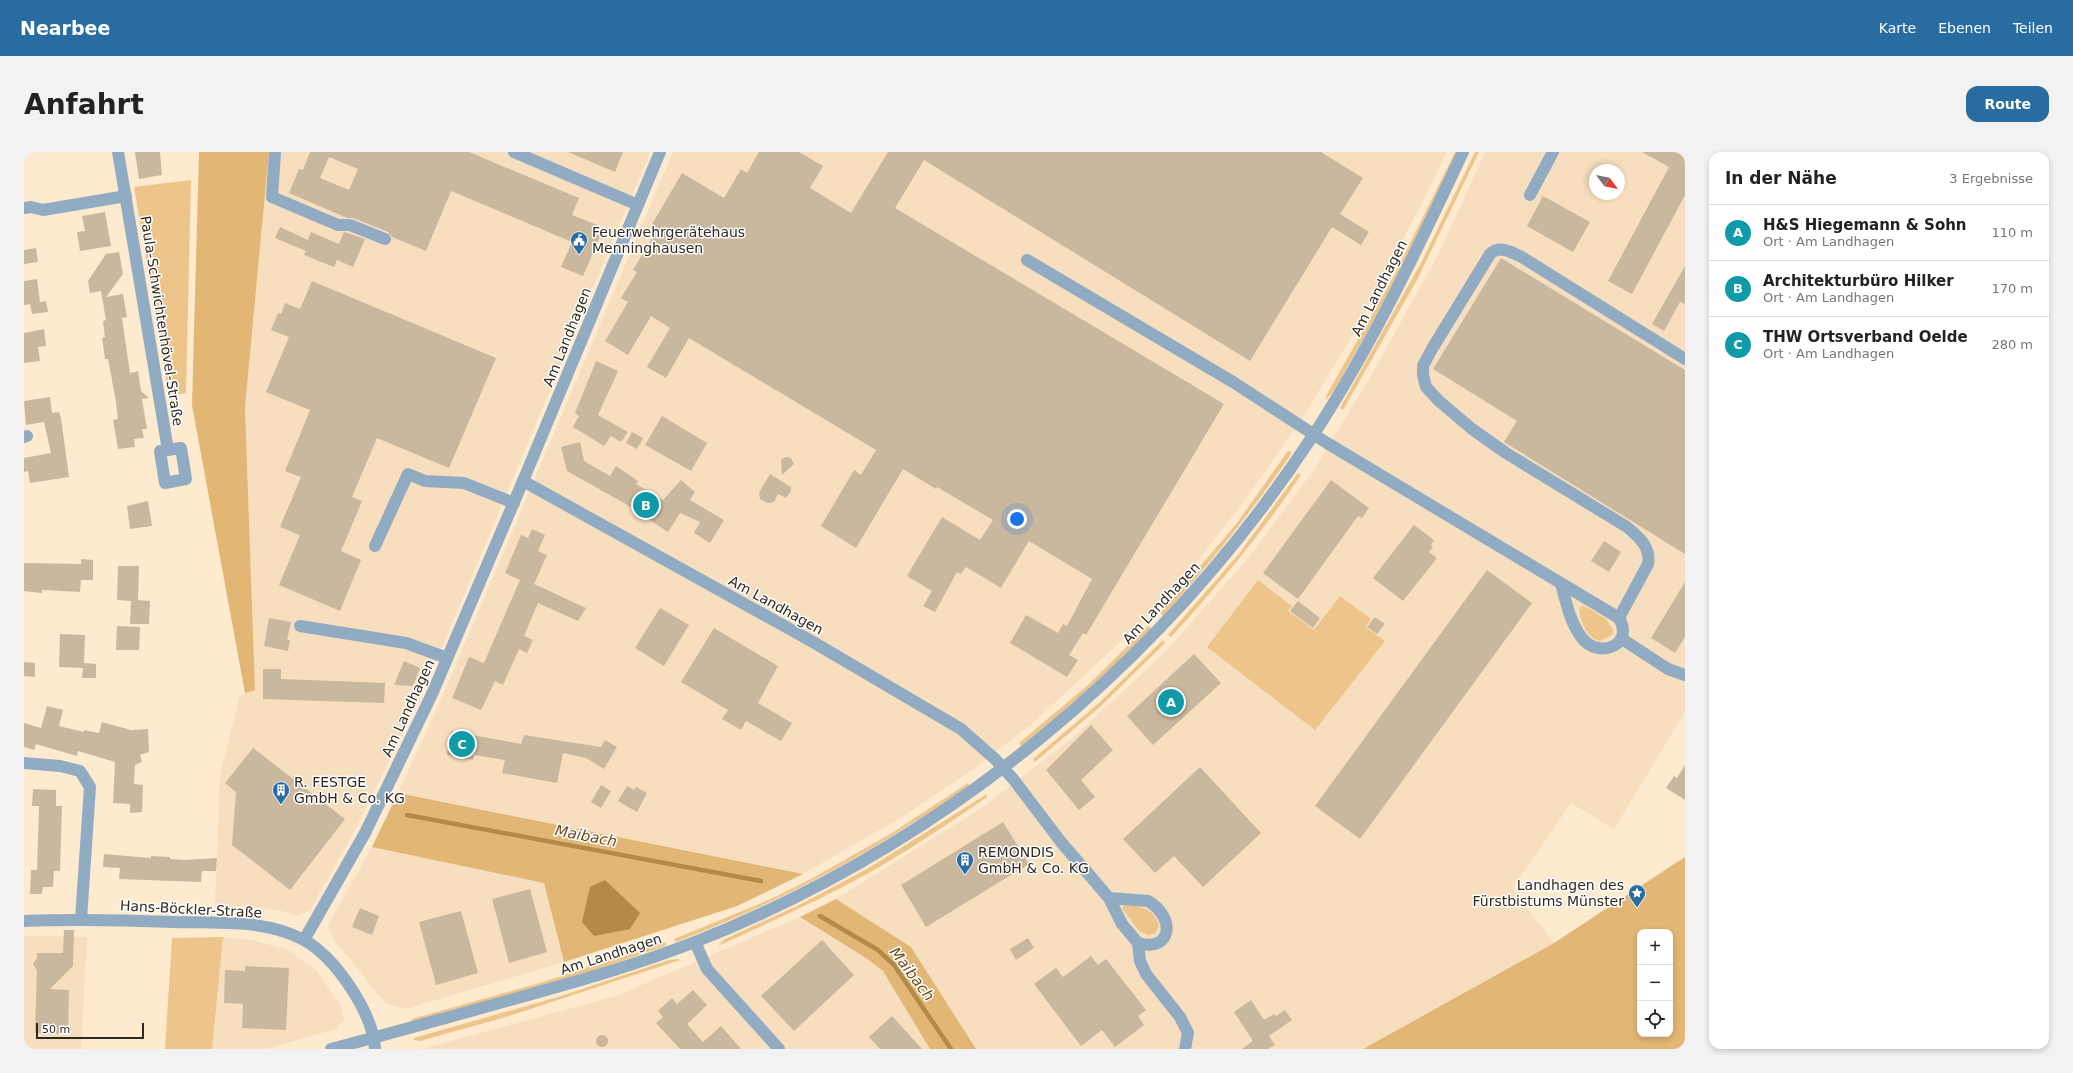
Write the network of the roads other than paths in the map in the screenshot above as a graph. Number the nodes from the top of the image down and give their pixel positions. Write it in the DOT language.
graph roads {
  1 [pos="118,152"];
  2 [pos="275,152"];
  3 [pos="514,152"];
  4 [pos="660,152"];
  5 [pos="1463,152"];
  6 [pos="1553,152"];
  7 [pos="1530,195"];
  8 [pos="126,196"];
  9 [pos="638,205"];
  10 [pos="27,207"];
  11 [pos="385,239"];
  12 [pos="1027,260"];
  13 [pos="1685,359"];
  14 [pos="1314,434"];
  15 [pos="168,450"];
  16 [pos="524,481"];
  17 [pos="514,503"];
  18 [pos="375,546"];
  19 [pos="1560,584"];
  20 [pos="1619,618"];
  21 [pos="300,626"];
  22 [pos="1622,639"];
  23 [pos="447,658"];
  24 [pos="1685,675"];
  25 [pos="24,763"];
  26 [pos="1004,768"];
  27 [pos="1109,898"];
  28 [pos="81,919"];
  29 [pos="24,921"];
  30 [pos="304,940"];
  31 [pos="695,942"];
  32 [pos="1138,943"];
  33 [pos="375,1043"];
  34 [pos="331,1049"];
  35 [pos="779,1049"];
  36 [pos="1186,1049"];
  1 -- 8 [label="street, Paula-Schwichtenhövel-Straße"];
  2 -- 11 [label="street"];
  3 -- 9 [label="street"];
  4 -- 9 [label="street, Am Landhagen"];
  5 -- 14 [label="street, Am Landhagen"];
  6 -- 7 [label="street"];
  8 -- 10 [label="street"];
  8 -- 15 [label="street, Paula-Schwichtenhövel-Straße"];
  9 -- 16 [label="street, Am Landhagen"];
  12 -- 14 [label="street"];
  13 -- 20 [label="street"];
  14 -- 19 [label="street"];
  14 -- 26 [label="street, Am Landhagen"];
  16 -- 17 [label="street, Am Landhagen"];
  16 -- 26 [label="street, Am Landhagen"];
  17 -- 18 [label="street"];
  17 -- 23 [label="street, Am Landhagen"];
  19 -- 20 [label="street"];
  19 -- 22 [label="street"];
  20 -- 22 [label="street"];
  21 -- 23 [label="street"];
  22 -- 24 [label="street"];
  23 -- 30 [label="street, Am Landhagen"];
  25 -- 28 [label="street"];
  26 -- 27 [label="street, Am Landhagen"];
  26 -- 31 [label="street, Am Landhagen"];
  27 -- 32 [label="street, Am Landhagen"];
  27 -- 32 [label="street"];
  28 -- 29 [label="street, Hans-Böckler-Straße"];
  28 -- 30 [label="street, Hans-Böckler-Straße"];
  30 -- 33 [label="street, Hans-Böckler-Straße"];
  31 -- 33 [label="street, Am Landhagen"];
  31 -- 35 [label="street"];
  32 -- 36 [label="street"];
  33 -- 34 [label="street, Am Landhagen"];
}
